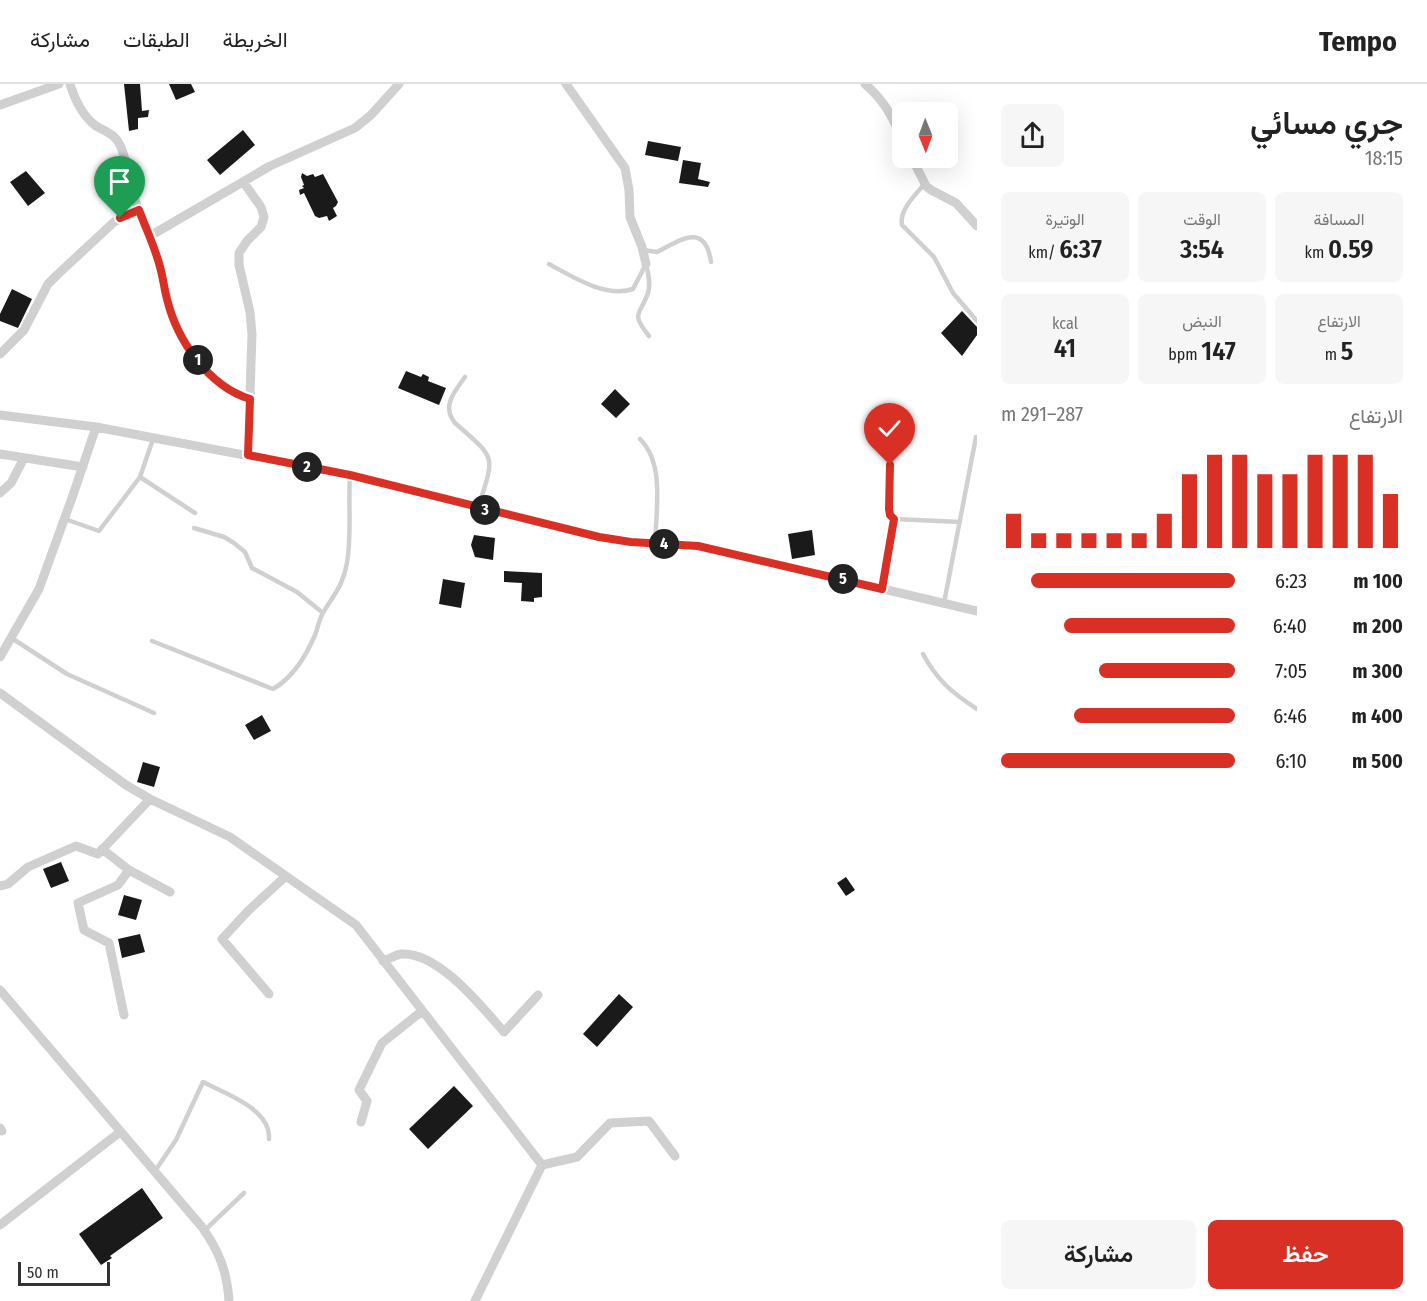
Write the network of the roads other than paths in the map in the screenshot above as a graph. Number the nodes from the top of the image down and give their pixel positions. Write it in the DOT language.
graph roads {
  1 [pos="59,84"];
  2 [pos="70,84"];
  3 [pos="399,84"];
  4 [pos="566,84"];
  5 [pos="865,84"];
  6 [pos="0,105"];
  7 [pos="892,119"];
  8 [pos="917,168"];
  9 [pos="244,183"];
  10 [pos="925,183"];
  11 [pos="139,210"];
  12 [pos="977,226"];
  13 [pos="150,236"];
  14 [pos="643,250"];
  15 [pos="711,262"];
  16 [pos="549,264"];
  17 [pos="646,264"];
  18 [pos="977,321"];
  19 [pos="649,336"];
  20 [pos="0,354"];
  21 [pos="465,377"];
  22 [pos="250,399"];
  23 [pos="0,415"];
  24 [pos="96,427"];
  25 [pos="976,437"];
  26 [pos="153,438"];
  27 [pos="640,439"];
  28 [pos="0,454"];
  29 [pos="248,455"];
  30 [pos="24,458"];
  31 [pos="974,459"];
  32 [pos="890,465"];
  33 [pos="83,467"];
  34 [pos="350,475"];
  35 [pos="140,477"];
  36 [pos="0,494"];
  37 [pos="478,508"];
  38 [pos="195,513"];
  39 [pos="64,519"];
  40 [pos="894,519"];
  41 [pos="960,522"];
  42 [pos="194,528"];
  43 [pos="655,544"];
  44 [pos="882,589"];
  45 [pos="944,603"];
  46 [pos="977,611"];
  47 [pos="323,613"];
  48 [pos="10,638"];
  49 [pos="152,641"];
  50 [pos="923,654"];
  51 [pos="0,657"];
  52 [pos="0,693"];
  53 [pos="977,709"];
  54 [pos="154,713"];
  55 [pos="150,799"];
  56 [pos="102,849"];
  57 [pos="129,870"];
  58 [pos="285,876"];
  59 [pos="0,886"];
  60 [pos="170,892"];
  61 [pos="383,961"];
  62 [pos="0,990"];
  63 [pos="269,994"];
  64 [pos="538,995"];
  65 [pos="422,1011"];
  66 [pos="124,1015"];
  67 [pos="361,1122"];
  68 [pos="120,1132"];
  69 [pos="269,1140"];
  70 [pos="675,1156"];
  71 [pos="542,1165"];
  72 [pos="155,1171"];
  73 [pos="244,1193"];
  74 [pos="0,1225"];
  75 [pos="205,1230"];
  76 [pos="229,1301"];
  77 [pos="474,1301"];
  1 -- 6 [label="street"];
  2 -- 11 [label="street"];
  3 -- 9 [label="street"];
  4 -- 14 [label="street"];
  5 -- 7 [label="street"];
  8 -- 10 [label="street"];
  9 -- 13 [label="street"];
  9 -- 22 [label="street"];
  10 -- 12 [label="street"];
  10 -- 18 [label="lane"];
  11 -- 13 [label="street"];
  11 -- 20 [label="street"];
  13 -- 22 [label="street"];
  14 -- 15 [label="lane"];
  14 -- 17 [label="street"];
  16 -- 17 [label="lane"];
  17 -- 19 [label="lane"];
  21 -- 37 [label="lane"];
  22 -- 29 [label="street"];
  23 -- 24 [label="street"];
  24 -- 26 [label="street"];
  24 -- 33 [label="street"];
  25 -- 31 [label="lane"];
  26 -- 29 [label="street"];
  26 -- 35 [label="lane"];
  27 -- 43 [label="lane"];
  28 -- 30 [label="street"];
  29 -- 34 [label="street"];
  30 -- 33 [label="street"];
  30 -- 36 [label="street"];
  31 -- 41 [label="lane"];
  32 -- 40 [label="lane"];
  33 -- 39 [label="street"];
  34 -- 37 [label="street"];
  34 -- 47 [label="lane"];
  35 -- 38 [label="lane"];
  35 -- 39 [label="lane"];
  37 -- 43 [label="street"];
  39 -- 48 [label="street"];
  40 -- 41 [label="lane"];
  40 -- 44 [label="lane"];
  41 -- 45 [label="lane"];
  42 -- 47 [label="lane"];
  43 -- 44 [label="street"];
  44 -- 45 [label="street"];
  45 -- 46 [label="street"];
  47 -- 49 [label="lane"];
  48 -- 51 [label="street"];
  48 -- 54 [label="lane"];
  50 -- 53 [label="lane"];
  52 -- 55 [label="street"];
  55 -- 56 [label="street"];
  55 -- 58 [label="street"];
  56 -- 57 [label="street"];
  56 -- 59 [label="street"];
  57 -- 60 [label="street"];
  57 -- 66 [label="street"];
  58 -- 61 [label="street"];
  58 -- 63 [label="street"];
  61 -- 64 [label="street"];
  61 -- 65 [label="street"];
  62 -- 68 [label="street"];
  65 -- 67 [label="street"];
  65 -- 71 [label="street"];
  68 -- 72 [label="street"];
  68 -- 74 [label="street"];
  69 -- 72 [label="lane"];
  70 -- 71 [label="street"];
  71 -- 77 [label="street"];
  72 -- 75 [label="street"];
  73 -- 75 [label="lane"];
  75 -- 76 [label="street"];
}
